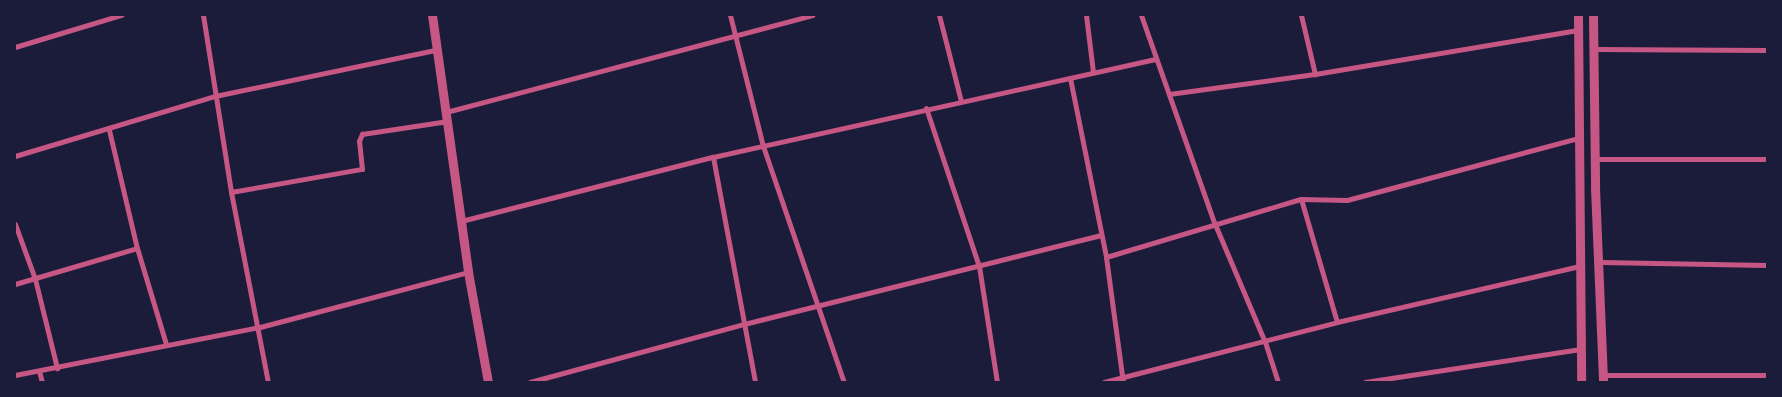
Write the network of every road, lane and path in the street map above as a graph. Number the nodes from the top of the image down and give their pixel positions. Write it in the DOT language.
graph roads {
  1 [pos="121,15"];
  2 [pos="203,15"];
  3 [pos="432,15"];
  4 [pos="730,15"];
  5 [pos="812,15"];
  6 [pos="939,15"];
  7 [pos="1086,15"];
  8 [pos="1141,15"];
  9 [pos="1301,15"];
  10 [pos="1578,15"];
  11 [pos="1593,15"];
  12 [pos="1579,30"];
  13 [pos="736,36"];
  14 [pos="15,46"];
  15 [pos="1594,49"];
  16 [pos="436,50"];
  17 [pos="1767,50"];
  18 [pos="1155,59"];
  19 [pos="1093,72"];
  20 [pos="1314,74"];
  21 [pos="1070,78"];
  22 [pos="1169,94"];
  23 [pos="215,96"];
  24 [pos="961,101"];
  25 [pos="926,108"];
  26 [pos="447,117"];
  27 [pos="108,130"];
  28 [pos="1578,138"];
  29 [pos="763,146"];
  30 [pos="15,156"];
  31 [pos="713,157"];
  32 [pos="1595,159"];
  33 [pos="1767,159"];
  34 [pos="231,192"];
  35 [pos="1301,199"];
  36 [pos="461,221"];
  37 [pos="1214,222"];
  38 [pos="15,224"];
  39 [pos="1101,235"];
  40 [pos="137,248"];
  41 [pos="1106,257"];
  42 [pos="1600,262"];
  43 [pos="1767,265"];
  44 [pos="979,266"];
  45 [pos="1580,266"];
  46 [pos="468,272"];
  47 [pos="35,279"];
  48 [pos="15,284"];
  49 [pos="819,307"];
  50 [pos="1337,322"];
  51 [pos="744,324"];
  52 [pos="260,327"];
  53 [pos="1265,342"];
  54 [pos="166,344"];
  55 [pos="1580,349"];
  56 [pos="57,368"];
  57 [pos="39,371"];
  58 [pos="1767,375"];
  59 [pos="15,376"];
  60 [pos="1603,378"];
  61 [pos="1122,380"];
  62 [pos="42,382"];
  63 [pos="268,382"];
  64 [pos="488,382"];
  65 [pos="530,382"];
  66 [pos="755,382"];
  67 [pos="844,382"];
  68 [pos="997,382"];
  69 [pos="1104,382"];
  70 [pos="1278,382"];
  71 [pos="1365,382"];
  72 [pos="1580,382"];
  1 -- 14 [label="street"];
  2 -- 23 [label="street"];
  3 -- 16 [label="street"];
  4 -- 13 [label="street"];
  5 -- 13 [label="street"];
  6 -- 24 [label="street"];
  7 -- 19 [label="street"];
  8 -- 18 [label="street"];
  9 -- 20 [label="street"];
  10 -- 12 [label="street"];
  11 -- 15 [label="street"];
  12 -- 20 [label="street"];
  12 -- 28 [label="street"];
  13 -- 26 [label="street"];
  13 -- 29 [label="street"];
  15 -- 17 [label="street"];
  15 -- 32 [label="street"];
  16 -- 23 [label="street"];
  16 -- 26 [label="street"];
  18 -- 19 [label="street"];
  18 -- 22 [label="street"];
  19 -- 21 [label="street"];
  20 -- 22 [label="street"];
  21 -- 24 [label="street"];
  21 -- 39 [label="street"];
  22 -- 37 [label="street"];
  23 -- 27 [label="street"];
  23 -- 34 [label="street"];
  24 -- 25 [label="street"];
  25 -- 29 [label="street"];
  25 -- 44 [label="street"];
  26 -- 34 [label="street"];
  26 -- 36 [label="street"];
  27 -- 30 [label="street"];
  27 -- 40 [label="street"];
  28 -- 35 [label="street"];
  28 -- 45 [label="street"];
  29 -- 31 [label="street"];
  29 -- 49 [label="street"];
  31 -- 36 [label="street"];
  31 -- 51 [label="street"];
  32 -- 33 [label="street"];
  32 -- 42 [label="street"];
  34 -- 52 [label="street"];
  35 -- 37 [label="street"];
  35 -- 50 [label="street"];
  36 -- 46 [label="street"];
  37 -- 41 [label="street"];
  37 -- 53 [label="street"];
  38 -- 47 [label="street"];
  39 -- 41 [label="street"];
  39 -- 44 [label="street"];
  40 -- 47 [label="street"];
  40 -- 54 [label="street"];
  41 -- 61 [label="street"];
  42 -- 43 [label="street"];
  42 -- 60 [label="street"];
  44 -- 49 [label="street"];
  44 -- 68 [label="street"];
  45 -- 50 [label="street"];
  45 -- 55 [label="street"];
  46 -- 52 [label="street"];
  46 -- 64 [label="street"];
  47 -- 48 [label="street"];
  47 -- 56 [label="street"];
  49 -- 51 [label="street"];
  49 -- 67 [label="street"];
  50 -- 53 [label="street"];
  51 -- 65 [label="street"];
  51 -- 66 [label="street"];
  52 -- 54 [label="street"];
  52 -- 63 [label="street"];
  53 -- 61 [label="street"];
  53 -- 70 [label="street"];
  54 -- 56 [label="street"];
  55 -- 71 [label="street"];
  55 -- 72 [label="street"];
  56 -- 57 [label="street"];
  57 -- 59 [label="street"];
  57 -- 62 [label="street"];
  58 -- 60 [label="street"];
  61 -- 69 [label="street"];
}
